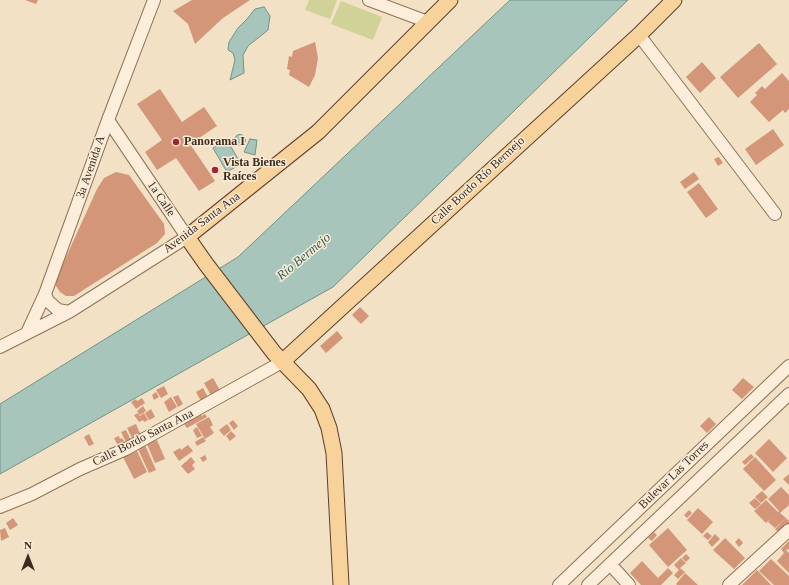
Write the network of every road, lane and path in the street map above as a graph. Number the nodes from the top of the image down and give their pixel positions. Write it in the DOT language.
graph roads {
  1 [pos="154,0"];
  2 [pos="369,0"];
  3 [pos="450,0"];
  4 [pos="674,0"];
  5 [pos="428,22"];
  6 [pos="638,35"];
  7 [pos="108,120"];
  8 [pos="775,214"];
  9 [pos="187,237"];
  10 [pos="45,294"];
  11 [pos="69,312"];
  12 [pos="27,333"];
  13 [pos="0,347"];
  14 [pos="282,362"];
  15 [pos="789,366"];
  16 [pos="789,394"];
  17 [pos="0,507"];
  18 [pos="789,530"];
  19 [pos="610,564"];
  20 [pos="625,581"];
  21 [pos="341,585"];
  22 [pos="559,585"];
  23 [pos="588,585"];
  24 [pos="729,585"];
  1 -- 7 [label="street, 3a Avenida A"];
  2 -- 5 [label="street"];
  3 -- 5 [label="main road, Avenida Santa Ana"];
  4 -- 6 [label="main road, Calle Bordo Río Bermejo"];
  5 -- 9 [label="main road, Avenida Santa Ana"];
  6 -- 8 [label="street"];
  6 -- 14 [label="main road, Calle Bordo Río Bermejo"];
  7 -- 9 [label="street, 1a Calle"];
  7 -- 10 [label="street, 3a Avenida A"];
  9 -- 11 [label="street, Avenida Santa Ana"];
  9 -- 14 [label="main road, 1a Calle"];
  10 -- 11 [label="street"];
  10 -- 12 [label="street, 3a Avenida A"];
  11 -- 12 [label="street, Avenida Santa Ana"];
  12 -- 13 [label="street, Avenida Santa Ana"];
  14 -- 17 [label="street, Calle Bordo Santa Ana"];
  14 -- 21 [label="main road, 1a Calle"];
  15 -- 22 [label="street, Bulevar Las Torres"];
  16 -- 19 [label="street, Bulevar Las Torres"];
  18 -- 24 [label="street"];
  19 -- 20 [label="street"];
  19 -- 23 [label="street, Bulevar Las Torres"];
}
